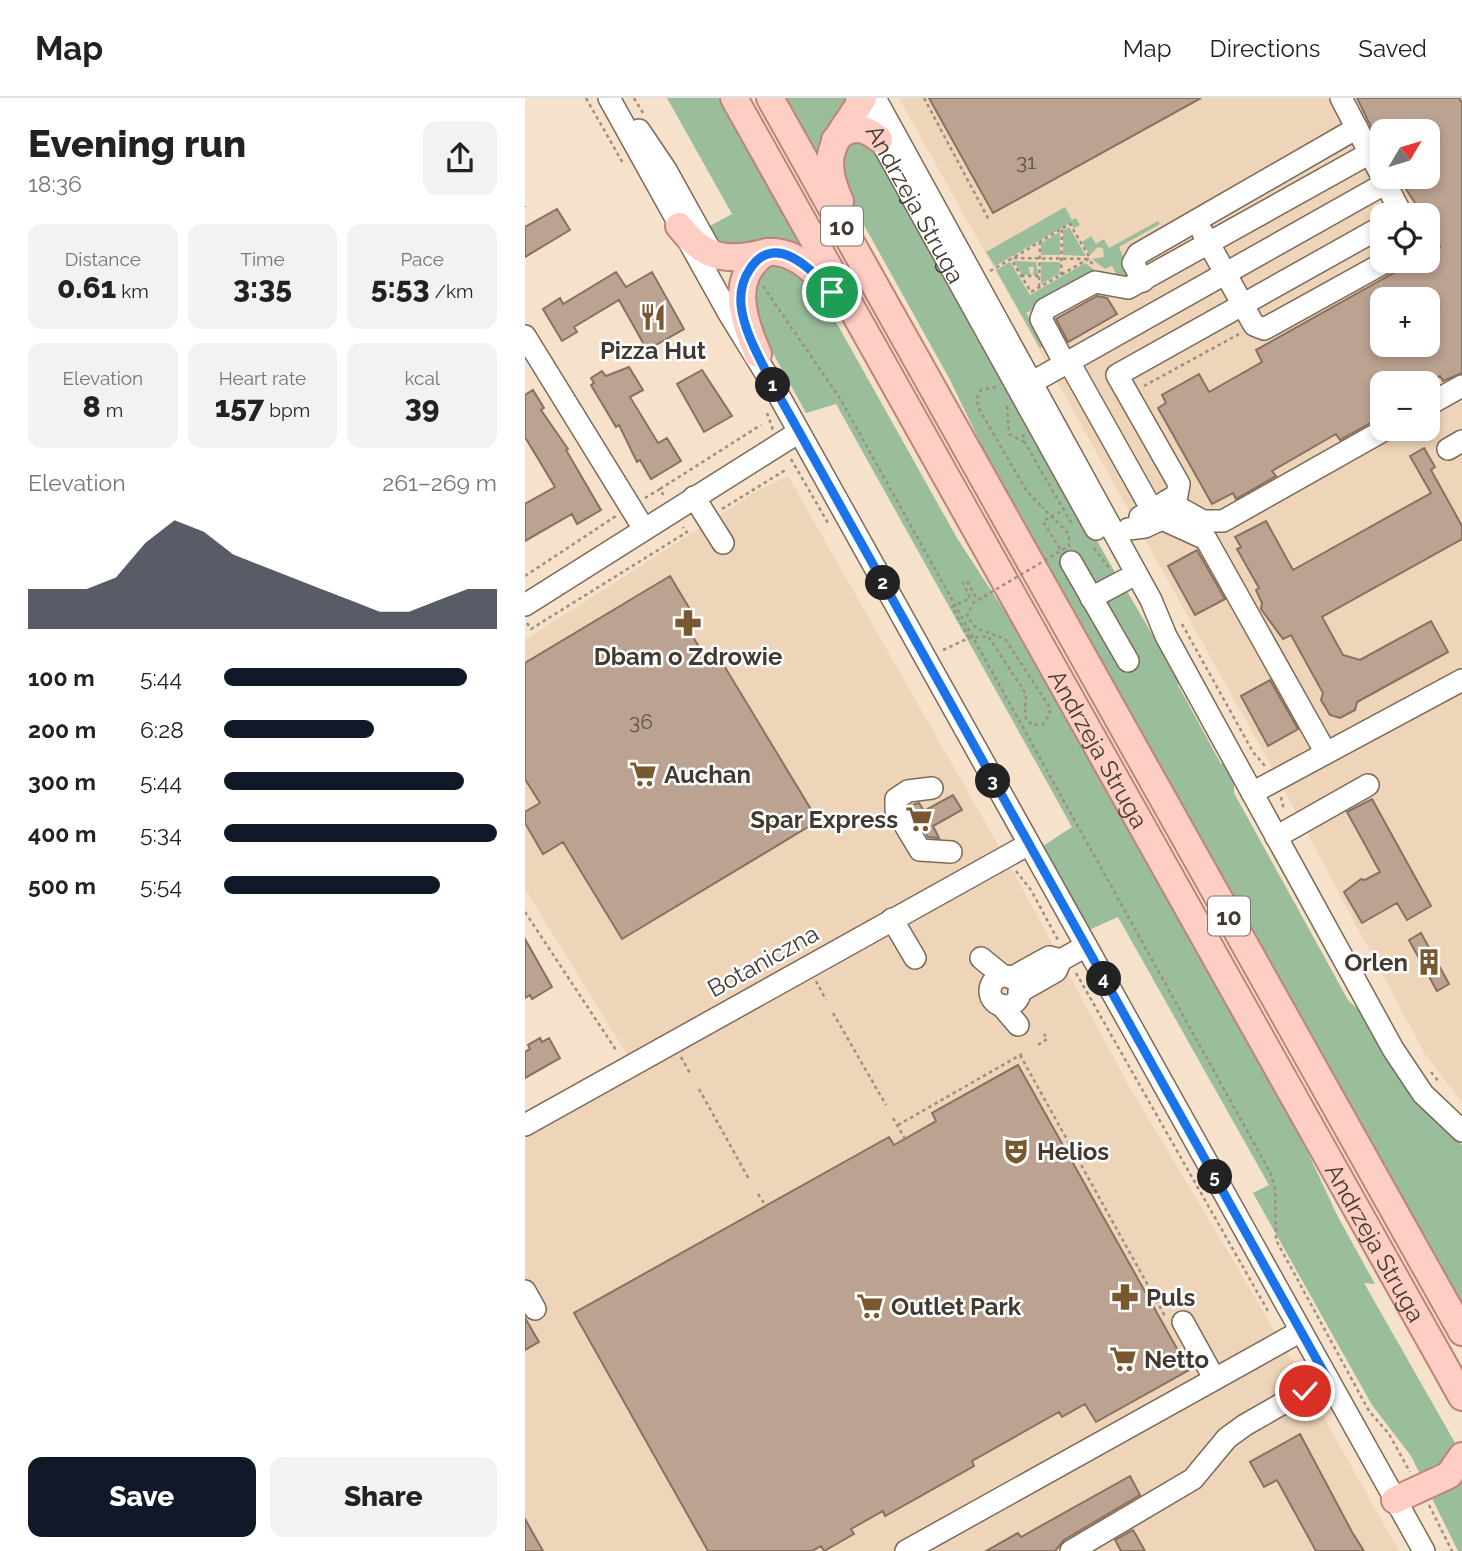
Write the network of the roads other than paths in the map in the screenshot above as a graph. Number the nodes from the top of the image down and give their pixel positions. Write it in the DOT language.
graph roads {
  1 [pos="609,98"];
  2 [pos="617,98"];
  3 [pos="734,98"];
  4 [pos="770,98"];
  5 [pos="1341,98"];
  6 [pos="863,99"];
  7 [pos="1357,128"];
  8 [pos="835,139"];
  9 [pos="879,139"];
  10 [pos="1370,153"];
  11 [pos="1375,189"];
  12 [pos="1195,221"];
  13 [pos="679,226"];
  14 [pos="1370,233"];
  15 [pos="1209,244"];
  16 [pos="767,252"];
  17 [pos="714,257"];
  18 [pos="1370,270"];
  19 [pos="1225,274"];
  20 [pos="1143,281"];
  21 [pos="1243,305"];
  22 [pos="525,336"];
  23 [pos="758,354"];
  24 [pos="913,354"];
  25 [pos="1067,363"];
  26 [pos="1119,379"];
  27 [pos="773,385"];
  28 [pos="1462,386"];
  29 [pos="1020,387"];
  30 [pos="1085,392"];
  31 [pos="900,395"];
  32 [pos="1440,398"];
  33 [pos="799,432"];
  34 [pos="1370,438"];
  35 [pos="694,497"];
  36 [pos="1159,505"];
  37 [pos="644,529"];
  38 [pos="1116,536"];
  39 [pos="723,543"];
  40 [pos="1071,562"];
  41 [pos="1125,580"];
  42 [pos="1091,598"];
  43 [pos="525,605"];
  44 [pos="1166,636"];
  45 [pos="1128,661"];
  46 [pos="1462,680"];
  47 [pos="1326,753"];
  48 [pos="1368,785"];
  49 [pos="932,788"];
  50 [pos="1252,793"];
  51 [pos="1276,837"];
  52 [pos="1029,844"];
  53 [pos="951,852"];
  54 [pos="892,919"];
  55 [pos="1086,946"];
  56 [pos="915,958"];
  57 [pos="1007,989"];
  58 [pos="525,1125"];
  59 [pos="1462,1131"];
  60 [pos="1182,1322"];
  61 [pos="1462,1332"];
  62 [pos="1293,1335"];
  63 [pos="1433,1345"];
  64 [pos="1214,1378"];
  65 [pos="1327,1378"];
  66 [pos="1462,1397"];
  67 [pos="1462,1412"];
  68 [pos="1462,1456"];
  69 [pos="1395,1500"];
  70 [pos="1414,1548"];
  71 [pos="906,1551"];
  72 [pos="1071,1551"];
  1 -- 13 [label="street"];
  2 -- 17 [label="street"];
  3 -- 31 [label="main road, Andrzeja Struga / 10"];
  4 -- 24 [label="main road, Andrzeja Struga / 10"];
  5 -- 7 [label="street"];
  6 -- 8 [label="main road"];
  6 -- 9 [label="street, Andrzeja Struga"];
  6 -- 29 [label="street, Andrzeja Struga"];
  7 -- 10 [label="street"];
  7 -- 12 [label="street"];
  8 -- 9 [label="main road"];
  8 -- 24 [label="main road"];
  9 -- 29 [label="street, Andrzeja Struga"];
  10 -- 15 [label="street"];
  11 -- 19 [label="street"];
  12 -- 15 [label="street"];
  12 -- 20 [label="street"];
  13 -- 17 [label="main road"];
  13 -- 27 [label="street"];
  14 -- 21 [label="street"];
  15 -- 19 [label="street"];
  15 -- 20 [label="street"];
  16 -- 17 [label="main road"];
  16 -- 23 [label="main road"];
  16 -- 31 [label="main road"];
  17 -- 23 [label="street"];
  18 -- 21 [label="street"];
  19 -- 21 [label="street"];
  19 -- 25 [label="street"];
  20 -- 25 [label="street"];
  21 -- 26 [label="street"];
  22 -- 37 [label="street"];
  23 -- 27 [label="street"];
  24 -- 61 [label="main road, Andrzeja Struga / 10"];
  25 -- 29 [label="street"];
  25 -- 30 [label="street"];
  26 -- 30 [label="street"];
  26 -- 36 [label="street"];
  27 -- 33 [label="street"];
  28 -- 32 [label="street"];
  29 -- 38 [label="street, Andrzeja Struga"];
  30 -- 36 [label="street"];
  31 -- 63 [label="main road, Andrzeja Struga / 10"];
  33 -- 35 [label="street"];
  33 -- 52 [label="street"];
  34 -- 36 [label="street"];
  35 -- 37 [label="street"];
  35 -- 39 [label="street"];
  36 -- 38 [label="street"];
  37 -- 43 [label="street"];
  38 -- 41 [label="street, Andrzeja Struga"];
  38 -- 44 [label="street, Andrzeja Struga"];
  38 -- 47 [label="street"];
  40 -- 42 [label="street"];
  41 -- 42 [label="street"];
  41 -- 44 [label="street, Andrzeja Struga"];
  42 -- 45 [label="street"];
  44 -- 50 [label="street, Andrzeja Struga"];
  46 -- 47 [label="street"];
  47 -- 50 [label="street"];
  48 -- 51 [label="street"];
  49 -- 53 [label="street"];
  50 -- 51 [label="street, Andrzeja Struga"];
  51 -- 59 [label="street, Andrzeja Struga"];
  52 -- 54 [label="street, Botaniczna"];
  52 -- 55 [label="street"];
  54 -- 56 [label="street"];
  54 -- 58 [label="street, Botaniczna"];
  55 -- 57 [label="street"];
  55 -- 62 [label="street"];
  60 -- 64 [label="street"];
  62 -- 64 [label="street"];
  62 -- 65 [label="street"];
  63 -- 66 [label="main road, Andrzeja Struga / 10"];
  63 -- 67 [label="main road"];
  64 -- 71 [label="street"];
  65 -- 69 [label="street"];
  65 -- 72 [label="street"];
  68 -- 69 [label="main road"];
  69 -- 70 [label="street"];
}
